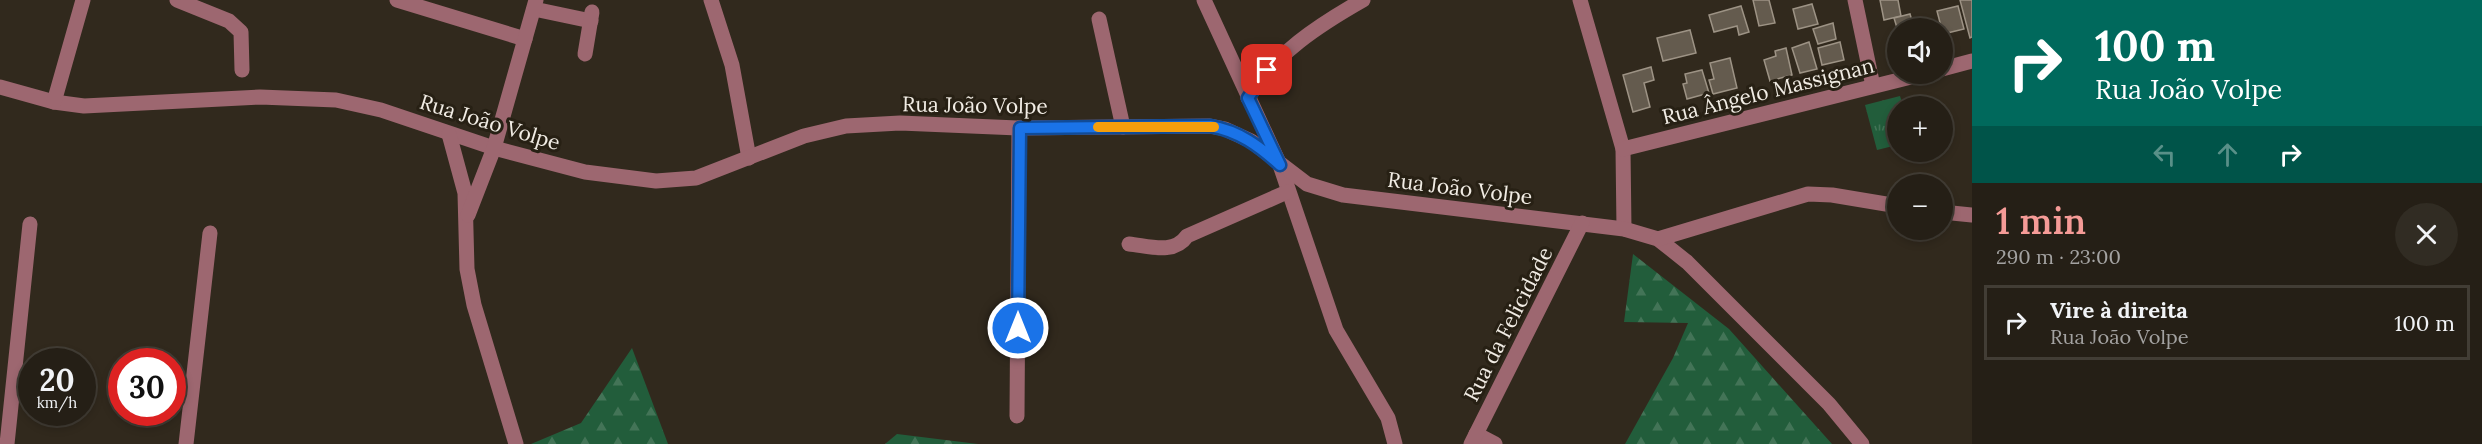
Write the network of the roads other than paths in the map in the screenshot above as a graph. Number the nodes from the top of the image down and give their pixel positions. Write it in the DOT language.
graph roads {
  1 [pos="83,0"];
  2 [pos="177,0"];
  3 [pos="398,0"];
  4 [pos="711,0"];
  5 [pos="1204,0"];
  6 [pos="1363,0"];
  7 [pos="1580,0"];
  8 [pos="1855,0"];
  9 [pos="535,4"];
  10 [pos="1099,20"];
  11 [pos="525,39"];
  12 [pos="585,54"];
  13 [pos="1972,61"];
  14 [pos="1953,66"];
  15 [pos="242,70"];
  16 [pos="1887,83"];
  17 [pos="1873,86"];
  18 [pos="0,87"];
  19 [pos="1248,98"];
  20 [pos="54,102"];
  21 [pos="1123,127"];
  22 [pos="1020,128"];
  23 [pos="449,134"];
  24 [pos="494,148"];
  25 [pos="1623,149"];
  26 [pos="749,158"];
  27 [pos="1280,165"];
  28 [pos="1287,192"];
  29 [pos="1887,204"];
  30 [pos="1953,213"];
  31 [pos="1972,215"];
  32 [pos="467,217"];
  33 [pos="1582,223"];
  34 [pos="30,224"];
  35 [pos="1624,228"];
  36 [pos="210,233"];
  37 [pos="1658,239"];
  38 [pos="1129,244"];
  39 [pos="1017,417"];
  40 [pos="1474,439"];
  41 [pos="7,444"];
  42 [pos="186,444"];
  43 [pos="516,444"];
  44 [pos="1395,444"];
  45 [pos="1495,444"];
  46 [pos="1862,444"];
  1 -- 20 [label="street"];
  2 -- 15 [label="street"];
  3 -- 11 [label="street"];
  4 -- 26 [label="street"];
  5 -- 19 [label="street"];
  6 -- 19 [label="street"];
  7 -- 25 [label="street"];
  8 -- 17 [label="street"];
  9 -- 11 [label="street"];
  9 -- 12 [label="street"];
  10 -- 21 [label="street"];
  11 -- 24 [label="street"];
  13 -- 14 [label="street"];
  16 -- 17 [label="street, Rua Ângelo Massignan"];
  17 -- 25 [label="street, Rua Ângelo Massignan"];
  18 -- 20 [label="street, Rua João Volpe"];
  19 -- 27 [label="street"];
  20 -- 23 [label="street, Rua João Volpe"];
  21 -- 22 [label="street, Rua João Volpe"];
  21 -- 27 [label="street, Rua João Volpe"];
  22 -- 26 [label="street, Rua João Volpe"];
  22 -- 39 [label="street"];
  23 -- 24 [label="street, Rua João Volpe"];
  23 -- 32 [label="street"];
  24 -- 26 [label="street, Rua João Volpe"];
  24 -- 32 [label="street"];
  25 -- 35 [label="street"];
  27 -- 28 [label="street"];
  27 -- 33 [label="street, Rua João Volpe"];
  28 -- 38 [label="street"];
  28 -- 44 [label="street"];
  29 -- 37 [label="street"];
  30 -- 31 [label="street"];
  32 -- 43 [label="street"];
  33 -- 35 [label="street, Rua João Volpe"];
  33 -- 40 [label="street, Rua da Felicidade"];
  34 -- 41 [label="street"];
  35 -- 37 [label="street, Rua João Volpe"];
  36 -- 42 [label="street"];
  37 -- 46 [label="street, Rua João Volpe"];
  40 -- 45 [label="street"];
}
